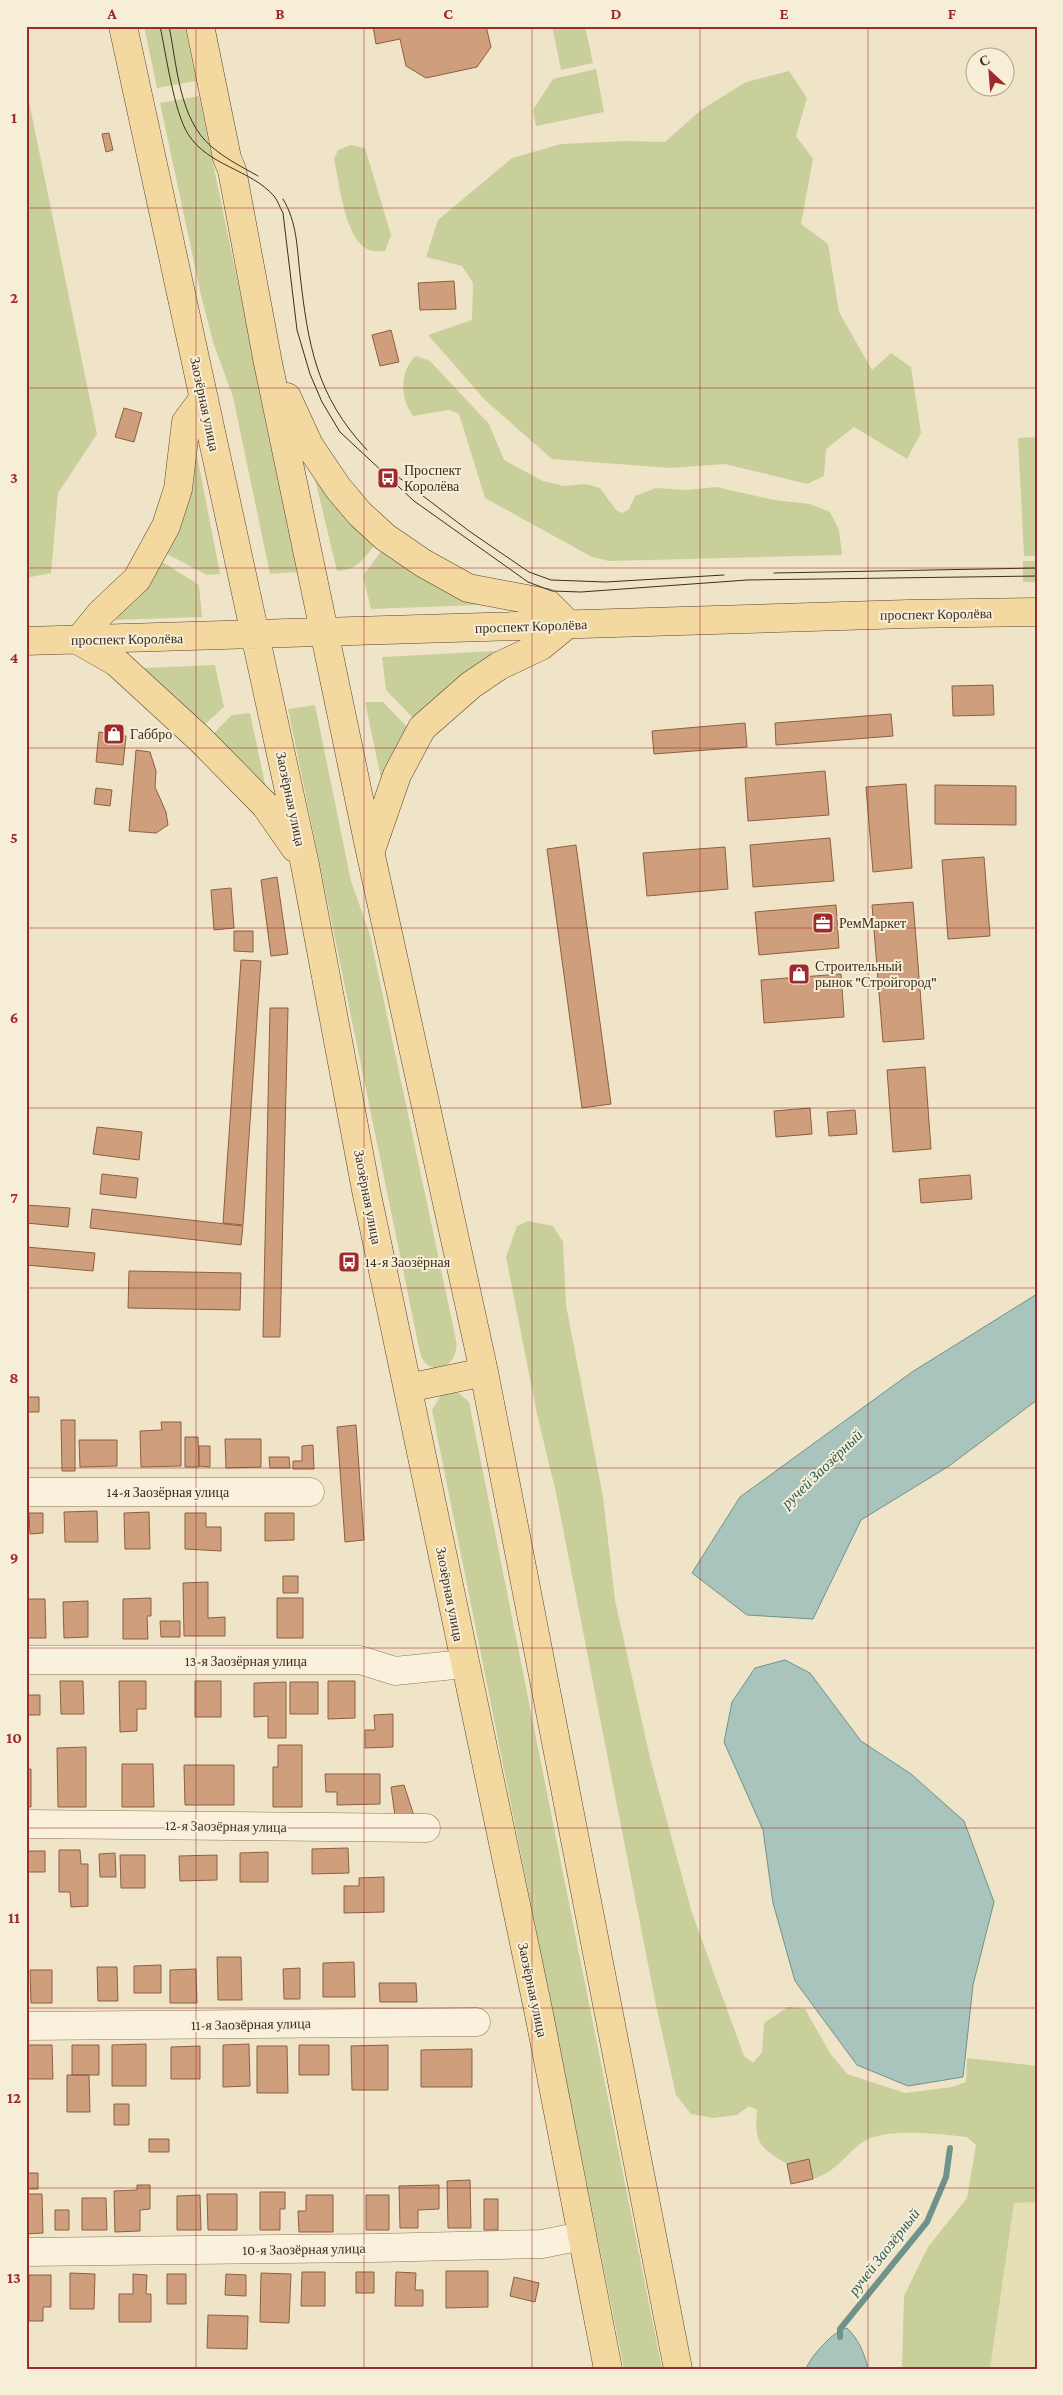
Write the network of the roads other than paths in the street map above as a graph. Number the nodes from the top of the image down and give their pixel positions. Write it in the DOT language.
graph roads {
  1 [pos="123,26"];
  2 [pos="200,26"];
  3 [pos="268,363"];
  4 [pos="204,398"];
  5 [pos="1037,612"];
  6 [pos="568,624"];
  7 [pos="325,633"];
  8 [pos="255,635"];
  9 [pos="79,640"];
  10 [pos="26,641"];
  11 [pos="370,851"];
  12 [pos="305,865"];
  13 [pos="484,1372"];
  14 [pos="408,1388"];
  15 [pos="26,1492"];
  16 [pos="310,1492"];
  17 [pos="26,1660"];
  18 [pos="464,1664"];
  19 [pos="26,1824"];
  20 [pos="426,1828"];
  21 [pos="476,2022"];
  22 [pos="26,2026"];
  23 [pos="582,2236"];
  24 [pos="26,2252"];
  25 [pos="608,2369"];
  26 [pos="678,2369"];
  1 -- 4 [label="main road, Заозёрная улица"];
  2 -- 3 [label="main road"];
  3 -- 6 [label="main road"];
  3 -- 7 [label="main road"];
  4 -- 8 [label="main road, Заозёрная улица"];
  4 -- 9 [label="main road"];
  5 -- 6 [label="main road, проспект Королёва"];
  6 -- 7 [label="main road, проспект Королёва"];
  6 -- 11 [label="main road"];
  7 -- 8 [label="main road, проспект Королёва"];
  7 -- 11 [label="main road"];
  8 -- 9 [label="main road, проспект Королёва"];
  8 -- 12 [label="main road, Заозёрная улица"];
  9 -- 10 [label="main road, проспект Королёва"];
  9 -- 12 [label="main road"];
  11 -- 13 [label="main road"];
  12 -- 14 [label="main road, Заозёрная улица"];
  13 -- 14 [label="main road"];
  13 -- 26 [label="main road"];
  14 -- 18 [label="main road, Заозёрная улица"];
  15 -- 16 [label="street, 14-я Заозёрная улица"];
  17 -- 18 [label="street, 13-я Заозёрная улица"];
  18 -- 23 [label="main road, Заозёрная улица"];
  19 -- 20 [label="street, 12-я Заозёрная улица"];
  21 -- 22 [label="street, 11-я Заозёрная улица"];
  23 -- 24 [label="street, 10-я Заозёрная улица"];
  23 -- 25 [label="main road, Заозёрная улица"];
}
